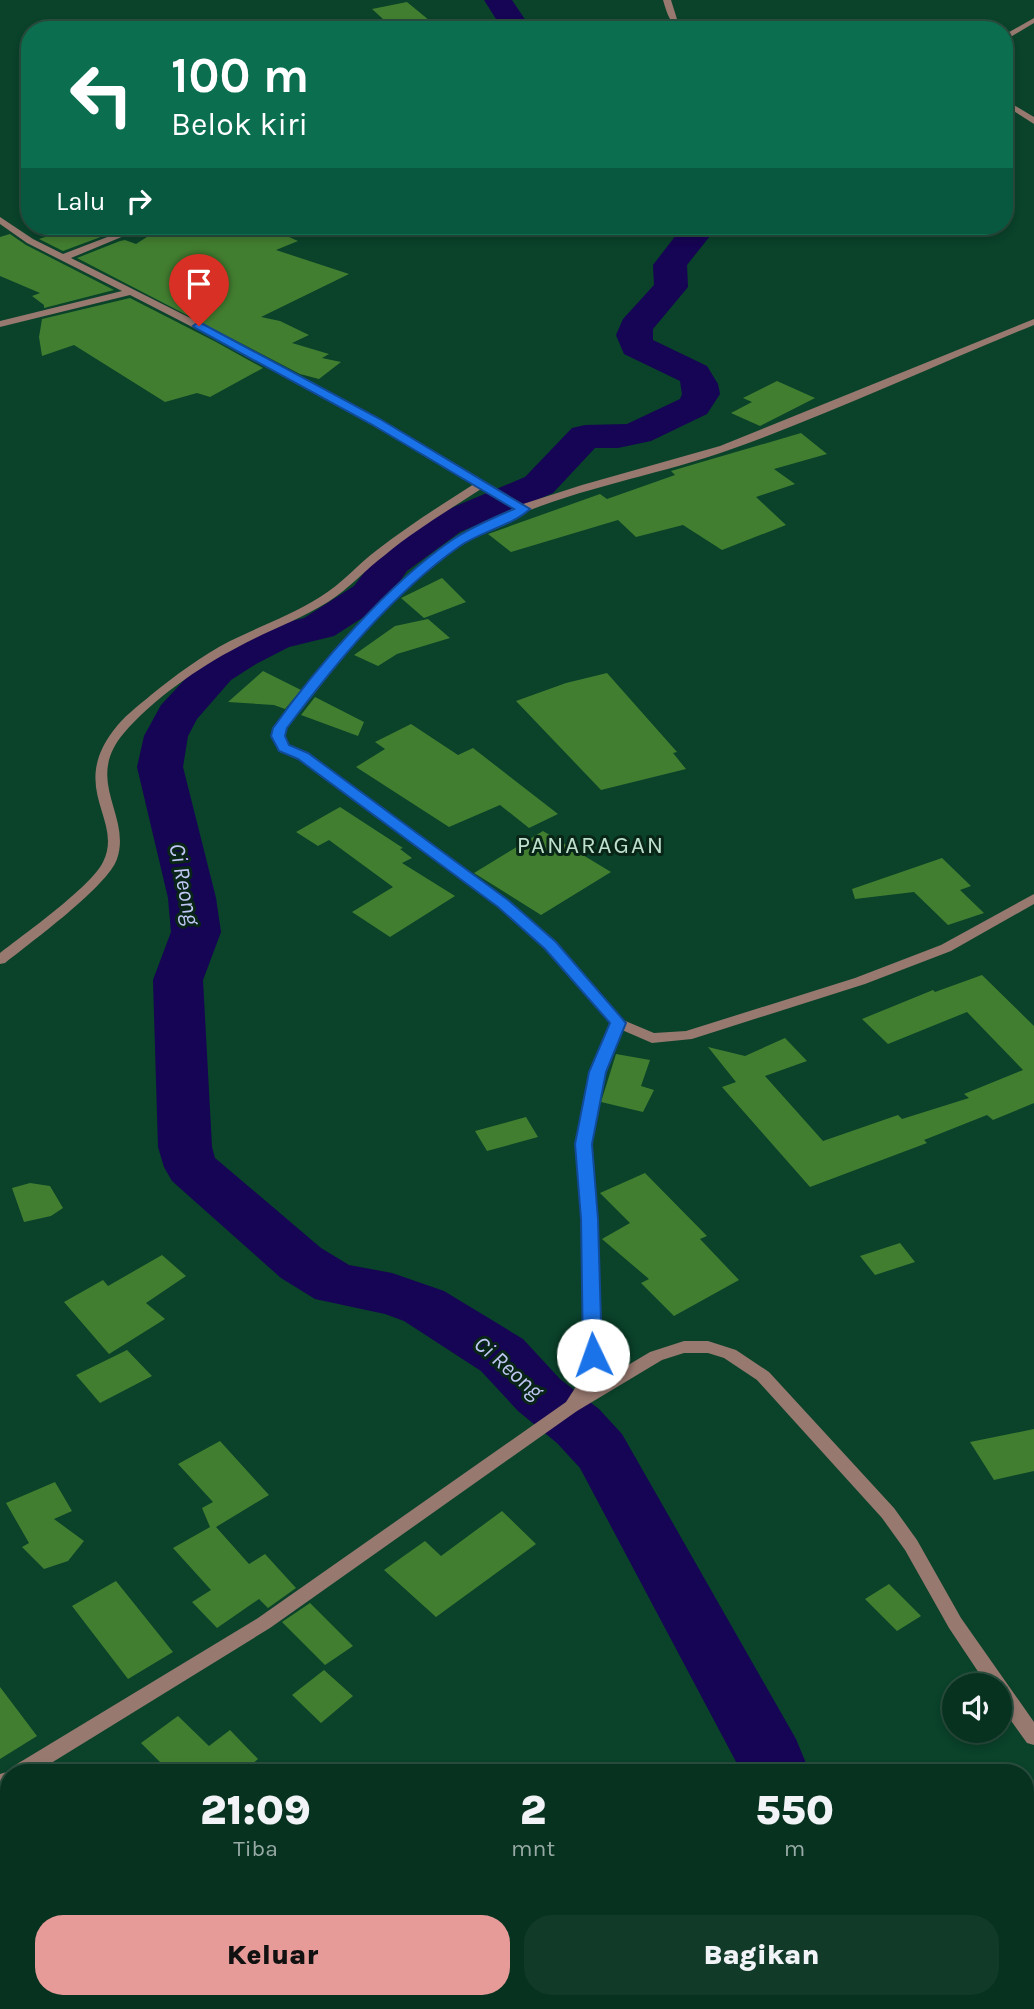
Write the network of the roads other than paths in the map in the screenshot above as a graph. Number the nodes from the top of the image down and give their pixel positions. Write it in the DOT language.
graph roads {
  1 [pos="667,0"];
  2 [pos="1034,20"];
  3 [pos="674,21"];
  4 [pos="1013,33"];
  5 [pos="1013,107"];
  6 [pos="1034,121"];
  7 [pos="0,220"];
  8 [pos="21,235"];
  9 [pos="21,235"];
  10 [pos="121,235"];
  11 [pos="64,257"];
  12 [pos="130,292"];
  13 [pos="1034,322"];
  14 [pos="0,324"];
  15 [pos="485,486"];
  16 [pos="518,505"];
  17 [pos="1034,898"];
  18 [pos="0,960"];
  19 [pos="618,1023"];
  20 [pos="571,1407"];
  21 [pos="989,1673"];
  22 [pos="1012,1706"];
  23 [pos="1034,1737"];
  24 [pos="34,1764"];
  1 -- 3 [label="street"];
  2 -- 4 [label="street"];
  5 -- 6 [label="street"];
  7 -- 9 [label="street"];
  8 -- 11 [label="street"];
  10 -- 11 [label="street"];
  11 -- 12 [label="street"];
  12 -- 14 [label="street"];
  12 -- 15 [label="street"];
  13 -- 16 [label="street"];
  15 -- 16 [label="street"];
  15 -- 18 [label="street"];
  16 -- 19 [label="street"];
  17 -- 19 [label="street"];
  19 -- 20 [label="street"];
  20 -- 21 [label="street"];
  20 -- 24 [label="street"];
  22 -- 23 [label="street"];
}
